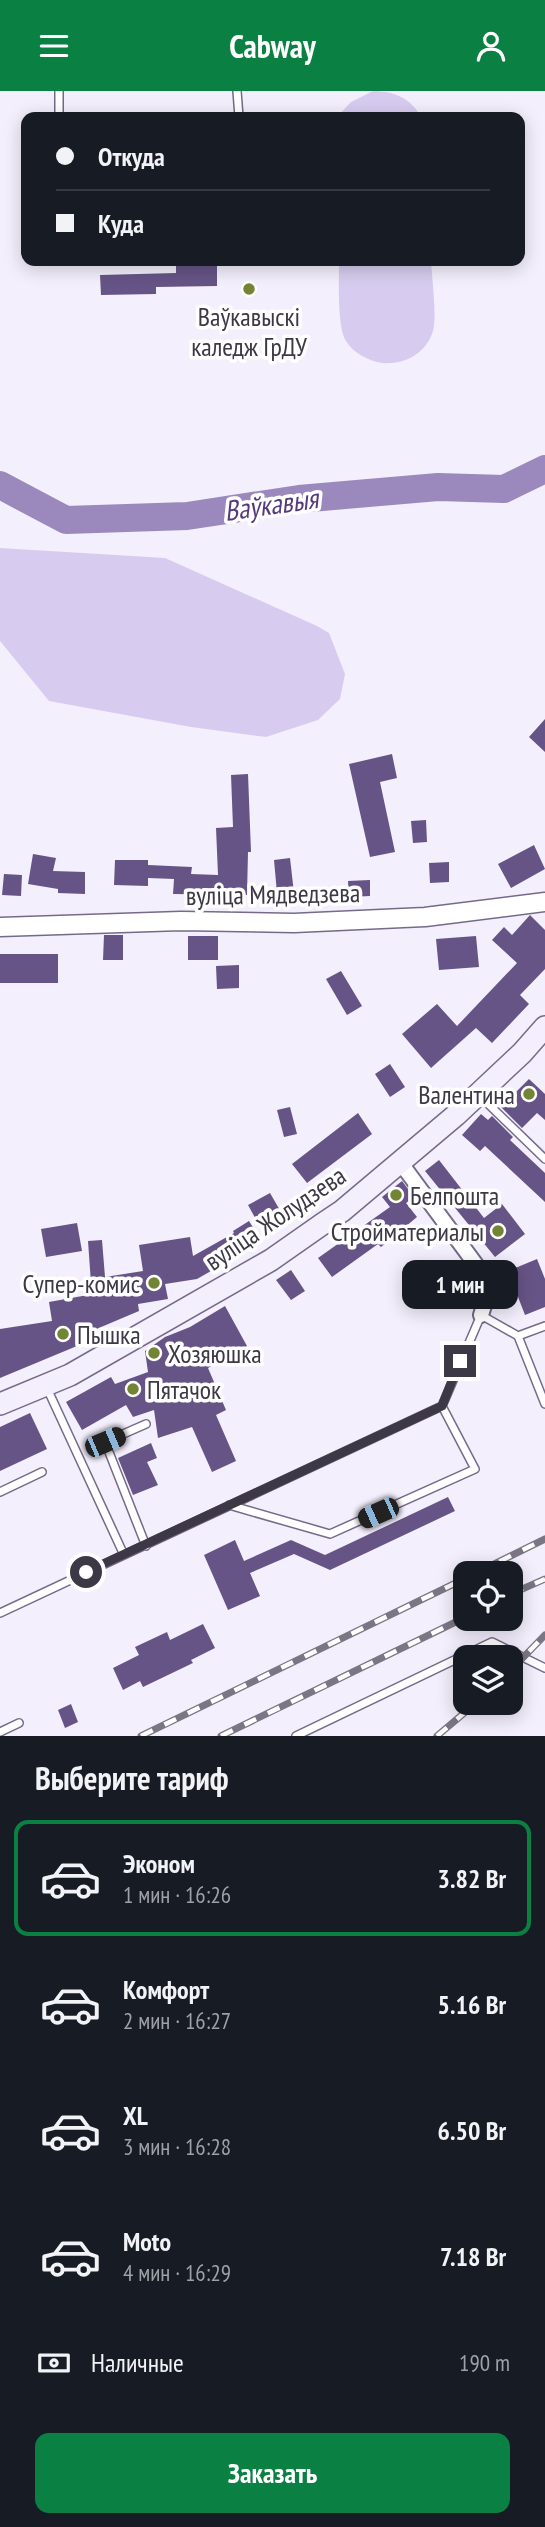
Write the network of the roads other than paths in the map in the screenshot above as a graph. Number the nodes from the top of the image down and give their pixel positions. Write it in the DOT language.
graph roads {
  1 [pos="59,91"];
  2 [pos="237,91"];
  3 [pos="59,112"];
  4 [pos="239,112"];
  5 [pos="545,902"];
  6 [pos="0,927"];
  7 [pos="545,1027"];
  8 [pos="478,1094"];
  9 [pos="545,1159"];
  10 [pos="400,1162"];
  11 [pos="481,1315"];
  12 [pos="545,1326"];
  13 [pos="518,1336"];
  14 [pos="46,1385"];
  15 [pos="0,1404"];
  16 [pos="545,1404"];
  17 [pos="442,1406"];
  18 [pos="146,1424"];
  19 [pos="42,1472"];
  20 [pos="0,1492"];
  21 [pos="229,1505"];
  22 [pos="146,1546"];
  23 [pos="124,1555"];
  24 [pos="0,1613"];
  25 [pos="545,1668"];
  26 [pos="19,1723"];
  27 [pos="0,1732"];
  28 [pos="296,1736"];
  1 -- 3 [label="lane"];
  2 -- 4 [label="lane"];
  5 -- 6 [label="street, вуліца Мядведзева"];
  7 -- 8 [label="main road, вуліца Жолудзева"];
  8 -- 9 [label="lane"];
  8 -- 10 [label="main road, вуліца Жолудзева"];
  10 -- 11 [label="street"];
  10 -- 14 [label="main road, вуліца Жолудзева"];
  11 -- 13 [label="lane"];
  11 -- 17 [label="lane"];
  12 -- 13 [label="lane"];
  13 -- 16 [label="lane"];
  14 -- 15 [label="main road, вуліца Жолудзева"];
  14 -- 23 [label="lane"];
  17 -- 21 [label="lane"];
  17 -- 21 [label="lane"];
  18 -- 22 [label="lane"];
  19 -- 20 [label="lane"];
  21 -- 22 [label="lane"];
  22 -- 23 [label="lane"];
  23 -- 24 [label="lane"];
  25 -- 28 [label="lane"];
  26 -- 27 [label="lane"];
}
